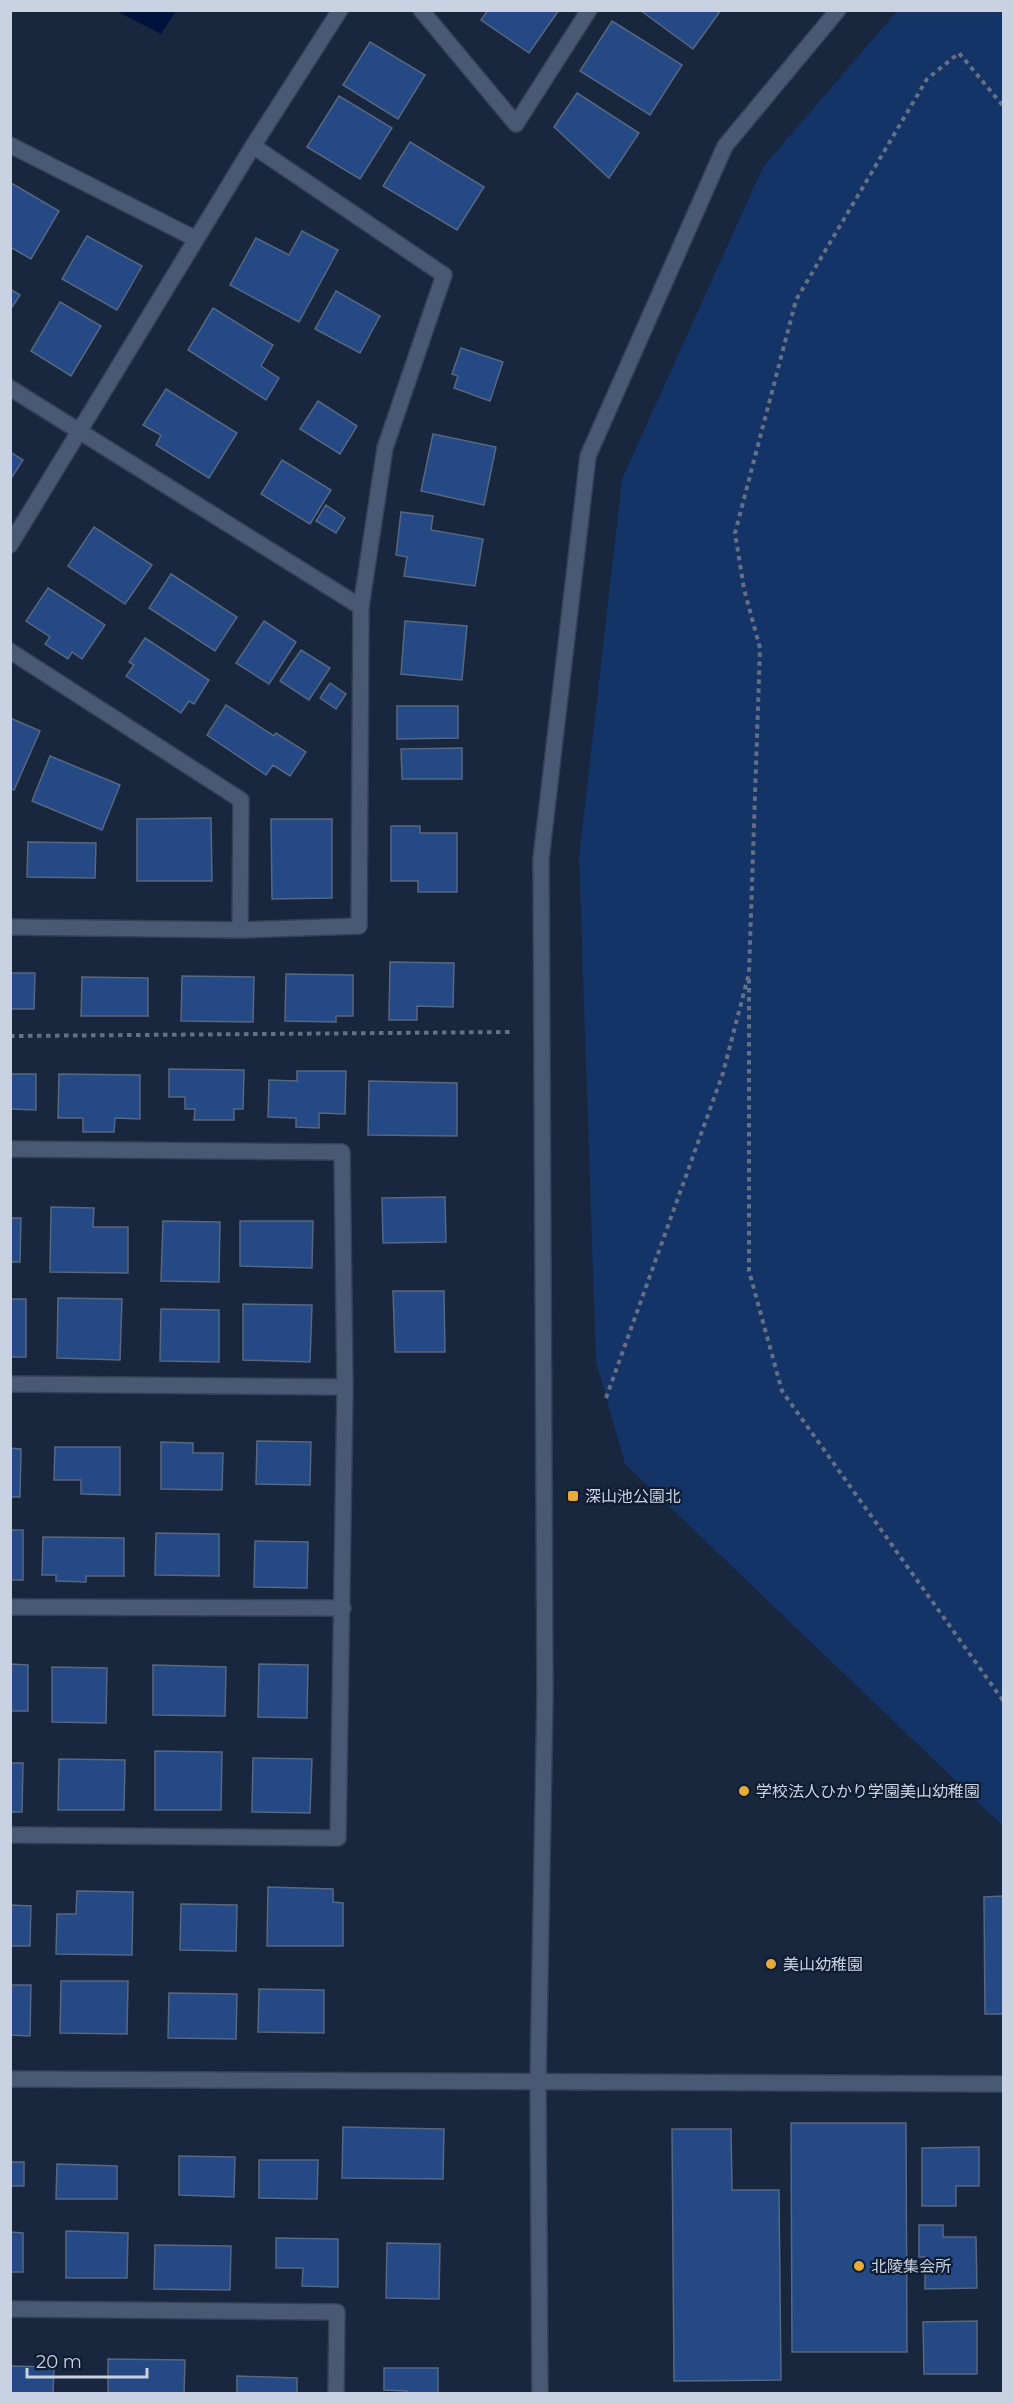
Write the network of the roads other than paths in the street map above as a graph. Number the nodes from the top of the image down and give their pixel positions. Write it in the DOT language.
graph roads {
  1 [pos="340,10"];
  2 [pos="421,10"];
  3 [pos="589,10"];
  4 [pos="838,10"];
  5 [pos="10,145"];
  6 [pos="253,146"];
  7 [pos="196,239"];
  8 [pos="10,388"];
  9 [pos="80,432"];
  10 [pos="10,545"];
  11 [pos="361,607"];
  12 [pos="10,651"];
  13 [pos="10,927"];
  14 [pos="240,930"];
  15 [pos="10,1149"];
  16 [pos="10,1384"];
  17 [pos="345,1387"];
  18 [pos="10,1607"];
  19 [pos="343,1608"];
  20 [pos="10,1834"];
  21 [pos="10,2079"];
  22 [pos="538,2084"];
  23 [pos="1004,2084"];
  24 [pos="10,2309"];
  25 [pos="336,2394"];
  26 [pos="540,2394"];
  1 -- 6 [label="street"];
  2 -- 3 [label="street"];
  4 -- 22 [label="street"];
  5 -- 7 [label="street"];
  6 -- 7 [label="street"];
  6 -- 11 [label="street"];
  7 -- 9 [label="street"];
  8 -- 9 [label="street"];
  9 -- 10 [label="street"];
  9 -- 11 [label="street"];
  11 -- 14 [label="street"];
  12 -- 14 [label="street"];
  13 -- 14 [label="street"];
  15 -- 17 [label="street"];
  16 -- 17 [label="street"];
  17 -- 19 [label="street"];
  18 -- 19 [label="street"];
  19 -- 20 [label="street"];
  21 -- 22 [label="street"];
  22 -- 23 [label="street"];
  22 -- 26 [label="street"];
  24 -- 25 [label="street"];
}
